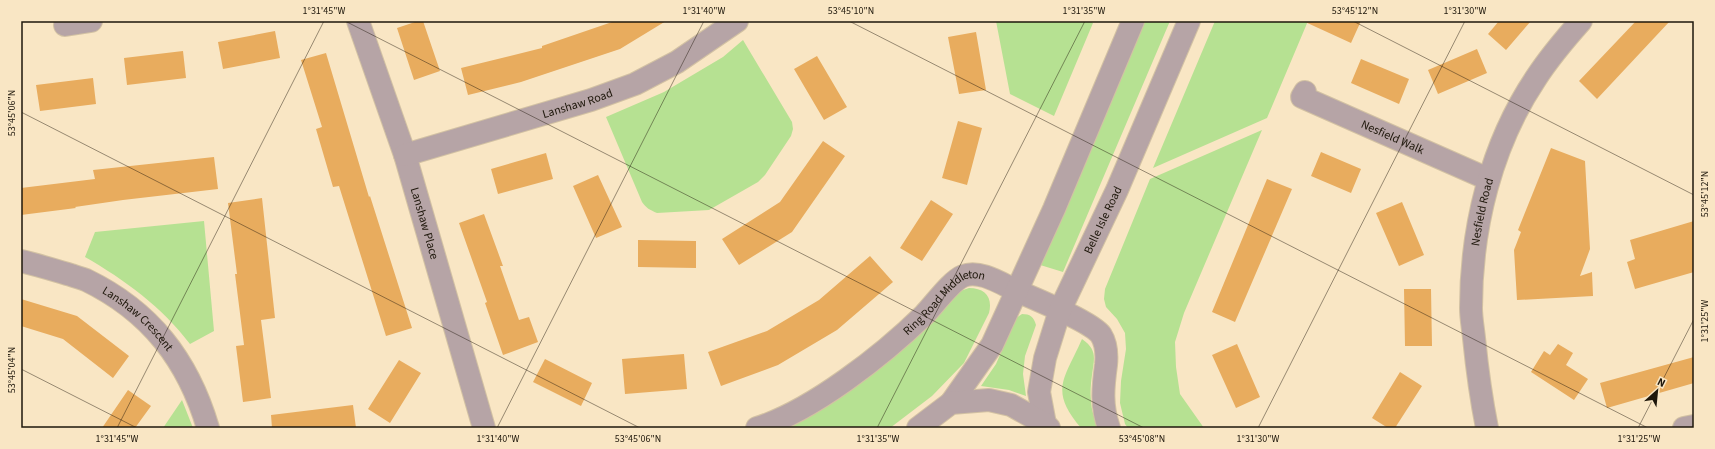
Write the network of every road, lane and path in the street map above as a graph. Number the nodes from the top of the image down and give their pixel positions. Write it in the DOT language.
graph roads {
  1 [pos="92,21"];
  2 [pos="358,21"];
  3 [pos="737,21"];
  4 [pos="1133,21"];
  5 [pos="1189,21"];
  6 [pos="1581,21"];
  7 [pos="65,25"];
  8 [pos="1305,92"];
  9 [pos="405,155"];
  10 [pos="1488,179"];
  11 [pos="21,261"];
  12 [pos="1017,291"];
  13 [pos="1060,310"];
  14 [pos="951,403"];
  15 [pos="1047,426"];
  16 [pos="1694,426"];
  17 [pos="208,428"];
  18 [pos="484,428"];
  19 [pos="757,428"];
  20 [pos="918,428"];
  21 [pos="1109,428"];
  22 [pos="1487,428"];
  23 [pos="1684,428"];
  1 -- 7 [label="street"];
  2 -- 9 [label="street, Lanshaw Place"];
  3 -- 9 [label="street, Lanshaw Road"];
  4 -- 12 [label="street"];
  5 -- 13 [label="street, Belle Isle Road"];
  6 -- 10 [label="street, Nesfield Road"];
  8 -- 10 [label="street, Nesfield Walk"];
  9 -- 18 [label="street, Lanshaw Place"];
  10 -- 22 [label="street, Nesfield Road"];
  11 -- 17 [label="street, Lanshaw Crescent"];
  12 -- 13 [label="street, Ring Road Middleton"];
  12 -- 14 [label="street"];
  12 -- 19 [label="street, Ring Road Middleton"];
  13 -- 15 [label="street, Belle Isle Road"];
  13 -- 21 [label="street, Ring Road Middleton"];
  14 -- 15 [label="street"];
  14 -- 20 [label="street"];
  16 -- 23 [label="street"];
}
